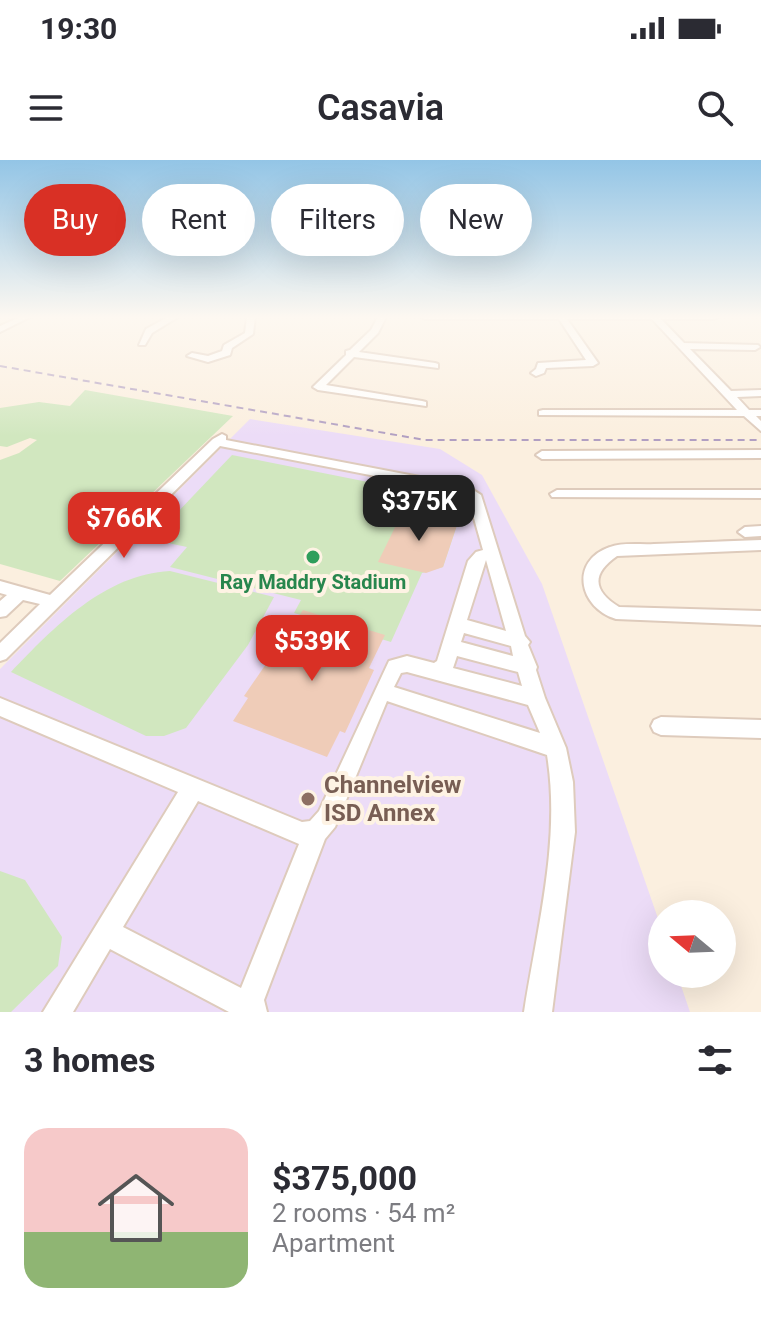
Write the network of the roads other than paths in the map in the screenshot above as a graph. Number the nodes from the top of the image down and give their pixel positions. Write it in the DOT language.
graph roads {
  1 [pos="346,357"];
  2 [pos="374,357"];
  3 [pos="589,357"];
  4 [pos="692,357"];
  5 [pos="435,366"];
  6 [pos="536,373"];
  7 [pos="761,393"];
  8 [pos="728,394"];
  9 [pos="422,404"];
  10 [pos="543,413"];
  11 [pos="747,413"];
  12 [pos="761,413"];
  13 [pos="761,428"];
  14 [pos="761,454"];
  15 [pos="542,455"];
  16 [pos="557,494"];
  17 [pos="761,494"];
  18 [pos="754,538"];
  19 [pos="493,553"];
  20 [pos="0,587"];
  21 [pos="20,593"];
  22 [pos="53,602"];
  23 [pos="0,611"];
  24 [pos="761,618"];
  25 [pos="457,624"];
  26 [pos="521,642"];
  27 [pos="450,647"];
  28 [pos="0,654"];
  29 [pos="528,667"];
  30 [pos="435,671"];
  31 [pos="382,691"];
  32 [pos="535,698"];
  33 [pos="0,707"];
  34 [pos="661,726"];
  35 [pos="761,729"];
  36 [pos="556,748"];
  37 [pos="193,788"];
  38 [pos="316,831"];
  39 [pos="107,933"];
  40 [pos="250,1010"];
  41 [pos="57,1012"];
  42 [pos="538,1012"];
  1 -- 9 [label="street"];
  2 -- 5 [label="street"];
  3 -- 6 [label="street"];
  4 -- 8 [label="street"];
  7 -- 8 [label="street"];
  8 -- 11 [label="street"];
  10 -- 11 [label="street"];
  11 -- 12 [label="street"];
  11 -- 13 [label="street"];
  14 -- 15 [label="street"];
  16 -- 17 [label="street"];
  18 -- 24 [label="street"];
  19 -- 22 [label="street"];
  19 -- 25 [label="street"];
  19 -- 26 [label="street"];
  20 -- 21 [label="street"];
  21 -- 22 [label="street"];
  21 -- 23 [label="street"];
  22 -- 28 [label="street"];
  25 -- 26 [label="street"];
  25 -- 27 [label="street"];
  26 -- 29 [label="street"];
  27 -- 29 [label="street"];
  27 -- 30 [label="street"];
  29 -- 32 [label="street"];
  30 -- 31 [label="street"];
  30 -- 32 [label="street"];
  31 -- 36 [label="street"];
  31 -- 38 [label="street"];
  32 -- 36 [label="street"];
  33 -- 37 [label="street"];
  34 -- 35 [label="street"];
  36 -- 42 [label="street"];
  37 -- 38 [label="street"];
  37 -- 39 [label="street"];
  38 -- 40 [label="street"];
  39 -- 40 [label="street"];
  39 -- 41 [label="street"];
}
